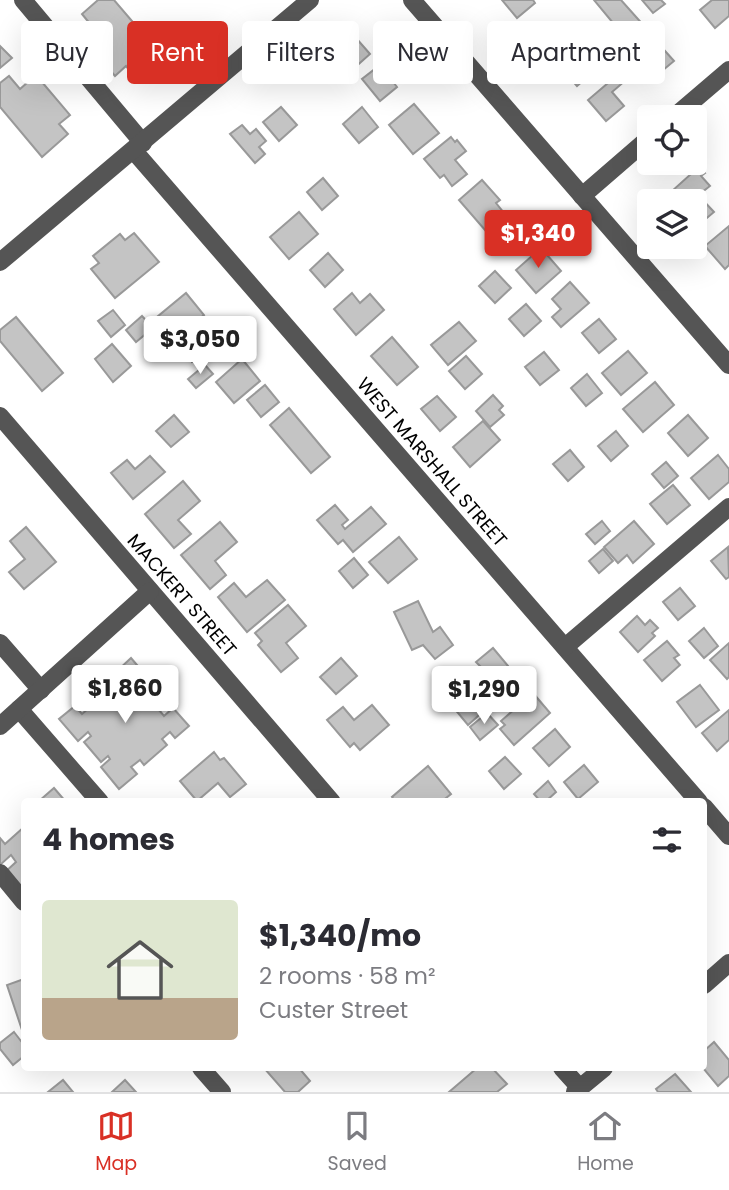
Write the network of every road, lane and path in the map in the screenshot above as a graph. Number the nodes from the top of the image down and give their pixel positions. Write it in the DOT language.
graph roads {
  1 [pos="23,0"];
  2 [pos="310,0"];
  3 [pos="412,0"];
  4 [pos="729,69"];
  5 [pos="688,105"];
  6 [pos="138,147"];
  7 [pos="637,148"];
  8 [pos="582,196"];
  9 [pos="0,262"];
  10 [pos="729,365"];
  11 [pos="0,416"];
  12 [pos="729,507"];
  13 [pos="150,591"];
  14 [pos="0,643"];
  15 [pos="565,647"];
  16 [pos="41,690"];
  17 [pos="19,709"];
  18 [pos="0,726"];
  19 [pos="97,798"];
  20 [pos="329,798"];
  21 [pos="696,798"];
  22 [pos="707,810"];
  23 [pos="729,836"];
  24 [pos="0,873"];
  25 [pos="21,898"];
  26 [pos="729,963"];
  27 [pos="707,982"];
  28 [pos="204,1071"];
  29 [pos="564,1071"];
  30 [pos="600,1071"];
  31 [pos="578,1090"];
  32 [pos="222,1092"];
  1 -- 6 [label="street, WEST MARSHALL STREET"];
  2 -- 6 [label="street"];
  3 -- 8 [label="street"];
  4 -- 5 [label="street"];
  6 -- 9 [label="street"];
  6 -- 15 [label="street, WEST MARSHALL STREET"];
  7 -- 8 [label="street"];
  8 -- 10 [label="street"];
  11 -- 13 [label="street, MACKERT STREET"];
  12 -- 15 [label="street"];
  13 -- 16 [label="street"];
  13 -- 20 [label="street, MACKERT STREET"];
  14 -- 16 [label="street"];
  15 -- 21 [label="street, WEST MARSHALL STREET"];
  16 -- 17 [label="street"];
  17 -- 18 [label="street"];
  17 -- 19 [label="street"];
  22 -- 23 [label="street"];
  24 -- 25 [label="street"];
  26 -- 27 [label="street"];
  28 -- 32 [label="street"];
  29 -- 31 [label="street"];
  30 -- 31 [label="street"];
}
